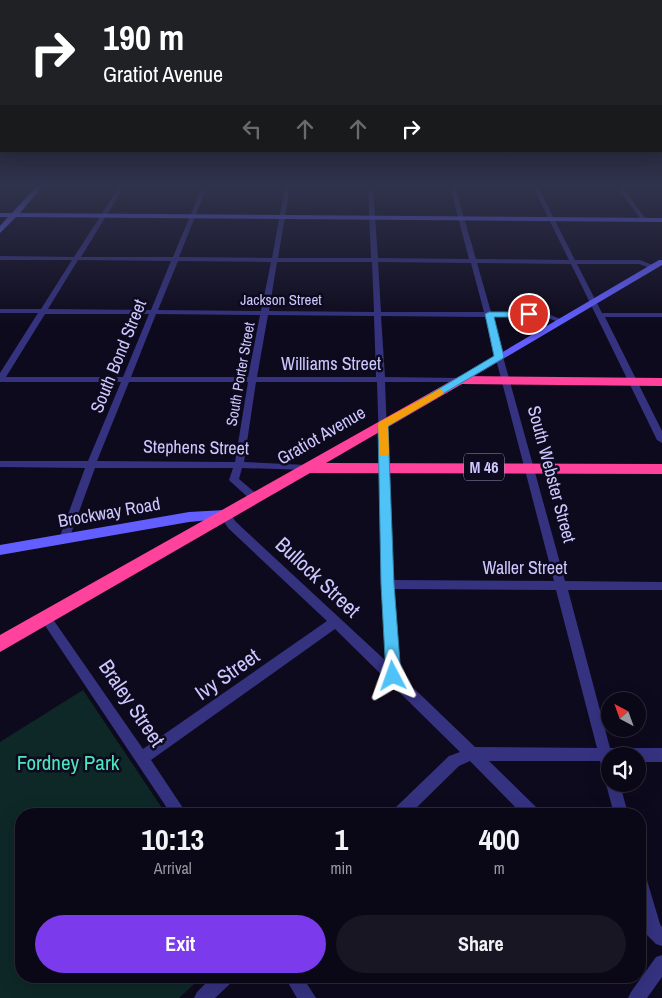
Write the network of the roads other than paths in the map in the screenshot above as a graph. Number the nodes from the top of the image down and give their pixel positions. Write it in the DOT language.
graph roads {
  1 [pos="93,234"];
  2 [pos="185,234"];
  3 [pos="279,234"];
  4 [pos="373,234"];
  5 [pos="466,234"];
  6 [pos="559,234"];
  7 [pos="0,258"];
  8 [pos="77,258"];
  9 [pos="174,259"];
  10 [pos="274,260"];
  11 [pos="374,260"];
  12 [pos="473,261"];
  13 [pos="573,262"];
  14 [pos="662,262"];
  15 [pos="653,267"];
  16 [pos="593,302"];
  17 [pos="0,311"];
  18 [pos="43,311"];
  19 [pos="153,312"];
  20 [pos="266,313"];
  21 [pos="376,314"];
  22 [pos="489,314"];
  23 [pos="600,315"];
  24 [pos="662,315"];
  25 [pos="561,321"];
  26 [pos="499,357"];
  27 [pos="0,379"];
  28 [pos="126,380"];
  29 [pos="252,380"];
  30 [pos="460,380"];
  31 [pos="379,381"];
  32 [pos="506,381"];
  33 [pos="633,382"];
  34 [pos="662,382"];
  35 [pos="383,425"];
  36 [pos="662,440"];
  37 [pos="0,464"];
  38 [pos="91,465"];
  39 [pos="240,465"];
  40 [pos="384,466"];
  41 [pos="306,468"];
  42 [pos="530,468"];
  43 [pos="662,468"];
  44 [pos="255,498"];
  45 [pos="225,516"];
  46 [pos="64,539"];
  47 [pos="0,550"];
  48 [pos="388,584"];
  49 [pos="560,585"];
  50 [pos="662,586"];
  51 [pos="46,618"];
  52 [pos="334,622"];
  53 [pos="0,644"];
  54 [pos="393,676"];
  55 [pos="603,747"];
  56 [pos="472,754"];
  57 [pos="601,755"];
  58 [pos="646,755"];
  59 [pos="662,755"];
  60 [pos="142,758"];
  61 [pos="615,792"];
  62 [pos="176,808"];
  63 [pos="405,808"];
  64 [pos="527,808"];
  65 [pos="619,808"];
  66 [pos="646,901"];
  67 [pos="646,923"];
  68 [pos="657,934"];
  69 [pos="662,963"];
  70 [pos="219,983"];
  71 [pos="297,983"];
  72 [pos="203,998"];
  73 [pos="307,998"];
  74 [pos="637,998"];
  1 -- 8 [label="street"];
  2 -- 9 [label="street, South Bond Street"];
  3 -- 10 [label="street, South Porter Street"];
  4 -- 11 [label="street"];
  5 -- 12 [label="street, South Webster Street"];
  6 -- 13 [label="street"];
  7 -- 8 [label="street"];
  8 -- 9 [label="street"];
  8 -- 18 [label="street"];
  9 -- 10 [label="street"];
  9 -- 19 [label="street, South Bond Street"];
  10 -- 11 [label="street"];
  10 -- 20 [label="street, South Porter Street"];
  11 -- 12 [label="street"];
  11 -- 21 [label="street"];
  12 -- 13 [label="street"];
  12 -- 22 [label="street, South Webster Street"];
  13 -- 15 [label="street"];
  13 -- 16 [label="street"];
  14 -- 15 [label="street, Gratiot Avenue"];
  15 -- 16 [label="street, Gratiot Avenue"];
  16 -- 23 [label="street"];
  16 -- 25 [label="street, Gratiot Avenue"];
  17 -- 18 [label="street, Jackson Street"];
  18 -- 19 [label="street, Jackson Street"];
  18 -- 27 [label="street"];
  19 -- 20 [label="street, Jackson Street"];
  19 -- 28 [label="street, South Bond Street"];
  20 -- 21 [label="street, Jackson Street"];
  20 -- 29 [label="street, South Porter Street"];
  21 -- 22 [label="street, Jackson Street"];
  21 -- 31 [label="street"];
  22 -- 25 [label="street, Jackson Street"];
  22 -- 26 [label="street, South Webster Street"];
  23 -- 24 [label="street"];
  23 -- 33 [label="street"];
  25 -- 26 [label="street, Gratiot Avenue"];
  26 -- 30 [label="street, Gratiot Avenue"];
  26 -- 32 [label="street, South Webster Street"];
  27 -- 28 [label="street, Williams Street"];
  28 -- 29 [label="street, Williams Street"];
  28 -- 38 [label="street, South Bond Street"];
  29 -- 31 [label="street, Williams Street"];
  29 -- 39 [label="street, South Porter Street"];
  30 -- 31 [label="street, Williams Street"];
  30 -- 32 [label="highway, Williams Street"];
  30 -- 35 [label="highway, Gratiot Avenue"];
  31 -- 35 [label="street"];
  32 -- 33 [label="highway, Williams Street"];
  32 -- 42 [label="street, South Webster Street"];
  33 -- 34 [label="highway, Williams Street"];
  33 -- 36 [label="street"];
  35 -- 40 [label="street"];
  35 -- 41 [label="highway, Gratiot Avenue"];
  37 -- 38 [label="street, Stephens Street"];
  38 -- 39 [label="street, Stephens Street"];
  38 -- 46 [label="street, South Bond Street"];
  39 -- 41 [label="street, Stephens Street"];
  39 -- 44 [label="street, South Porter Street"];
  40 -- 41 [label="highway, Stephens Street / M 46"];
  40 -- 42 [label="highway, Stephens Street / M 46"];
  40 -- 48 [label="street"];
  41 -- 44 [label="highway, Gratiot Avenue / M 46"];
  42 -- 43 [label="highway, Stephens Street / M 46"];
  42 -- 49 [label="street, South Webster Street"];
  44 -- 45 [label="highway, Gratiot Avenue / M 46"];
  45 -- 46 [label="street, Brockway Road"];
  45 -- 51 [label="highway, Gratiot Avenue / M 46"];
  45 -- 52 [label="street, Bullock Street"];
  46 -- 47 [label="street, Brockway Road"];
  48 -- 49 [label="street, Waller Street"];
  48 -- 54 [label="street"];
  49 -- 50 [label="street, Waller Street"];
  49 -- 55 [label="street, South Webster Street"];
  51 -- 53 [label="highway, Gratiot Avenue / M 46"];
  51 -- 60 [label="street, Braley Street"];
  52 -- 54 [label="street, Bullock Street"];
  52 -- 60 [label="street, Ivy Street"];
  54 -- 56 [label="street, Bullock Street"];
  56 -- 57 [label="street"];
  56 -- 63 [label="street"];
  56 -- 64 [label="street, Bullock Street"];
  58 -- 59 [label="street"];
  60 -- 62 [label="street, Braley Street"];
  61 -- 65 [label="street"];
  66 -- 68 [label="street"];
  67 -- 68 [label="street"];
  69 -- 74 [label="street"];
  70 -- 72 [label="street"];
  71 -- 73 [label="street"];
}
